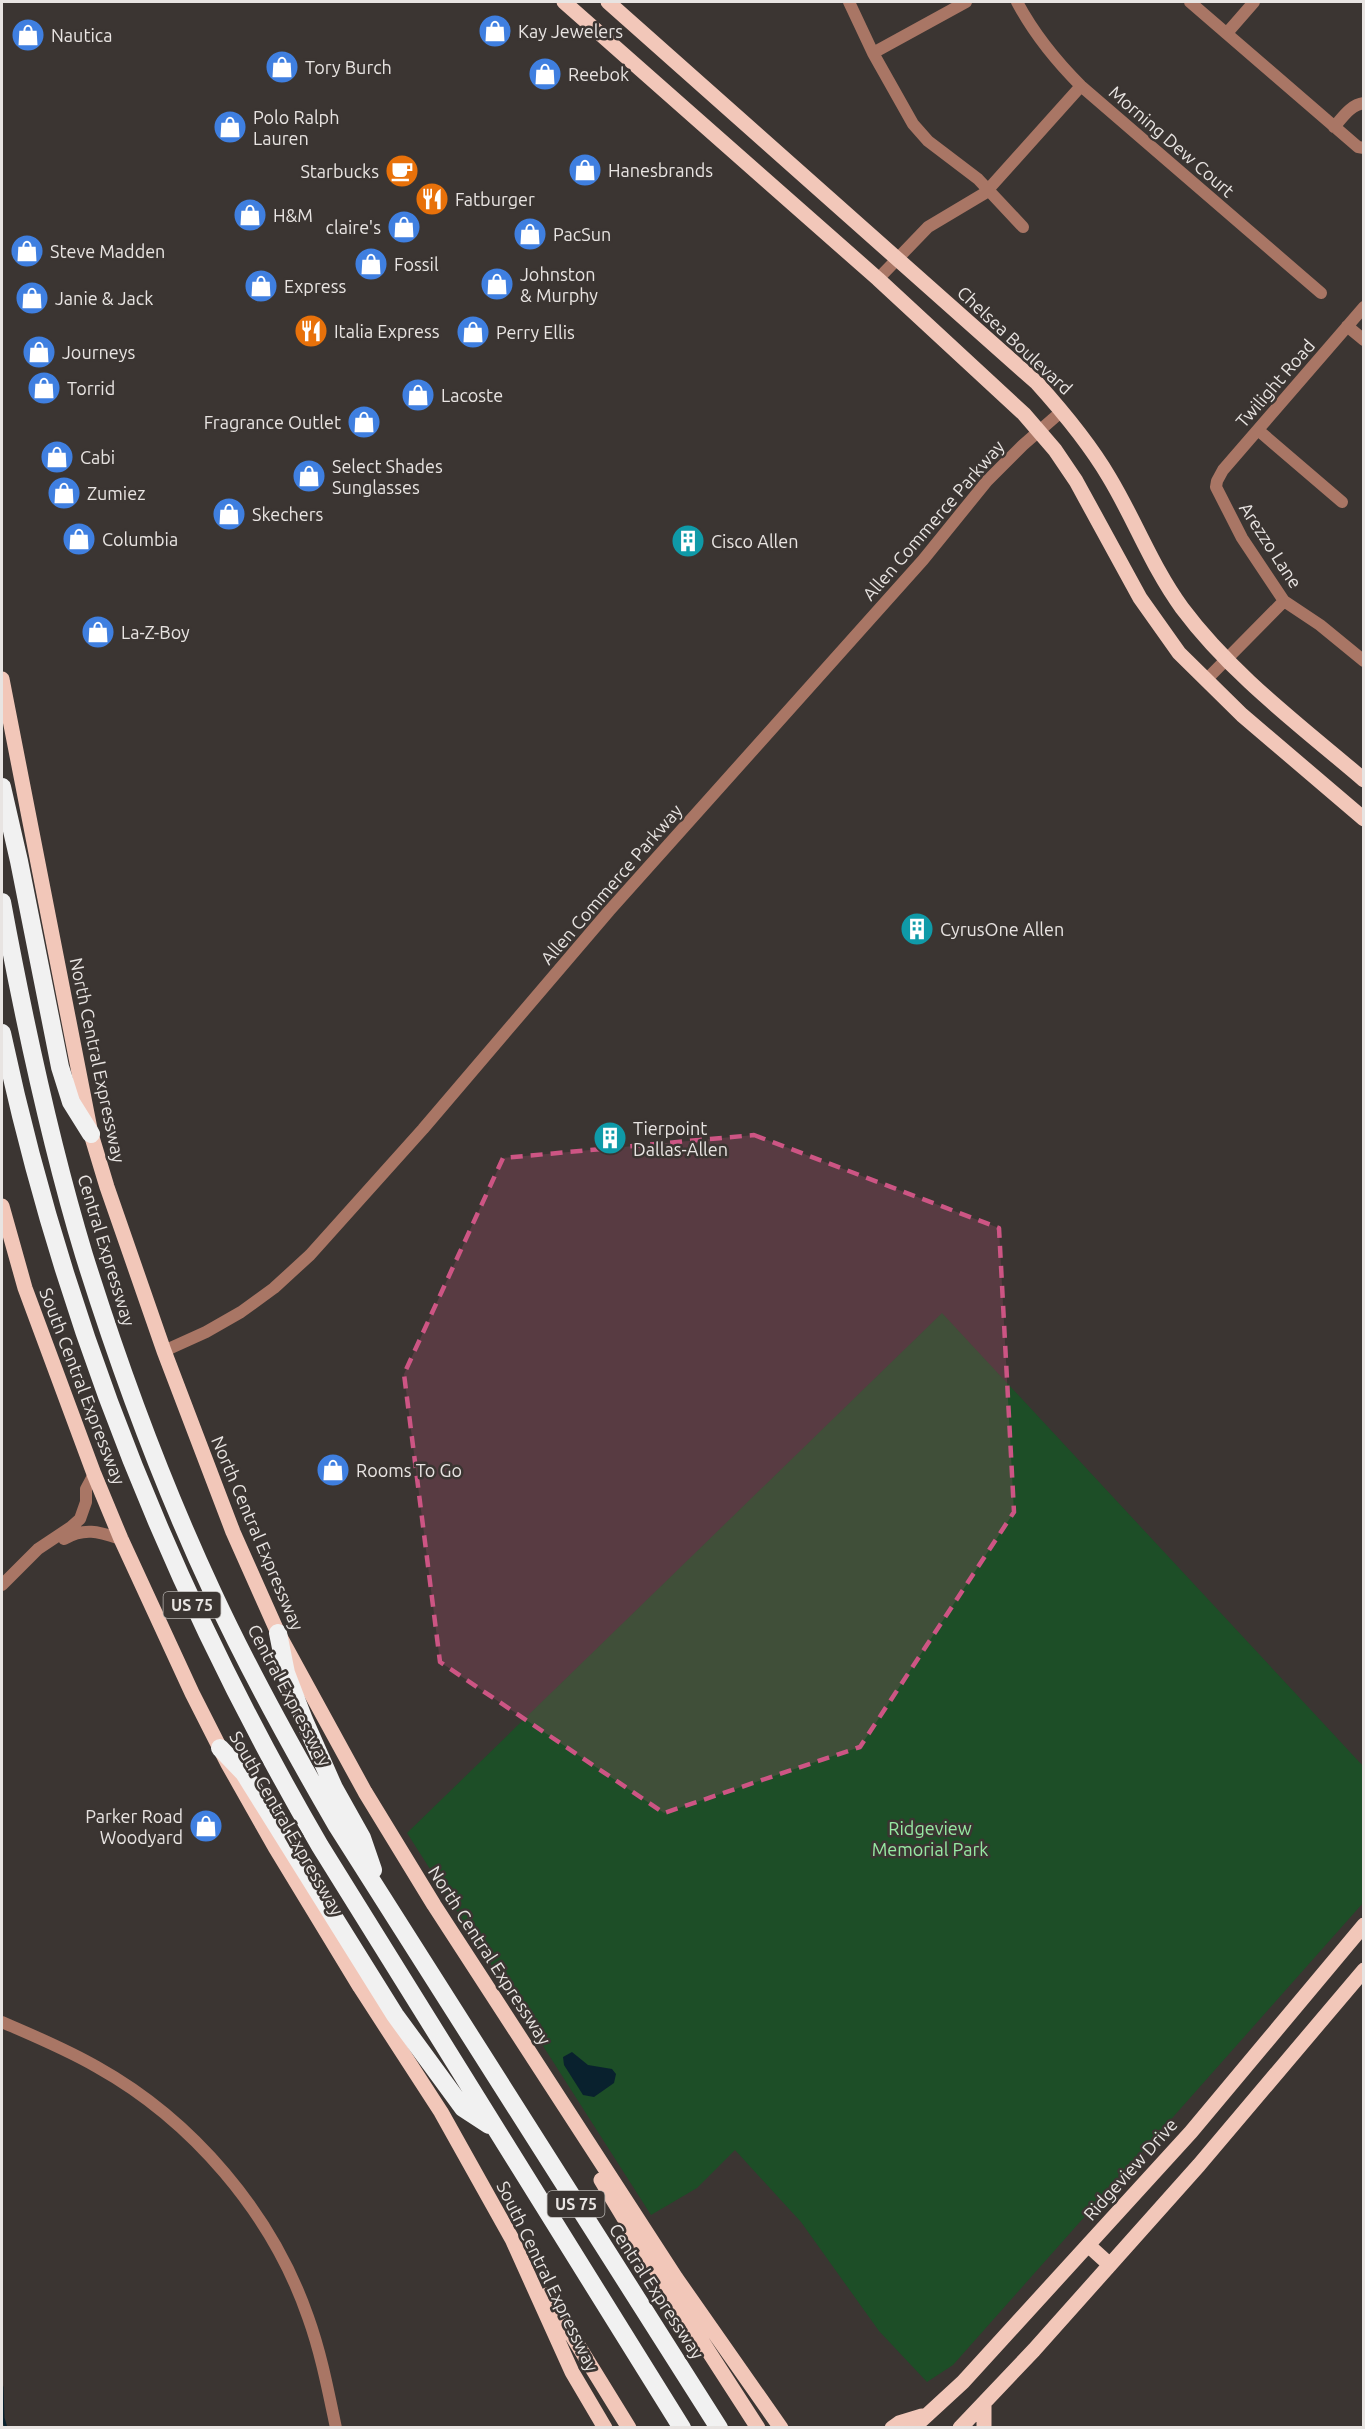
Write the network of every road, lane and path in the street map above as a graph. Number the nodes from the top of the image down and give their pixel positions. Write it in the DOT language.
graph roads {
  1 [pos="564,2"];
  2 [pos="608,2"];
  3 [pos="849,2"];
  4 [pos="966,2"];
  5 [pos="1017,2"];
  6 [pos="1190,2"];
  7 [pos="1254,2"];
  8 [pos="1227,33"];
  9 [pos="873,53"];
  10 [pos="1081,86"];
  11 [pos="1364,103"];
  12 [pos="1334,127"];
  13 [pos="1364,148"];
  14 [pos="989,190"];
  15 [pos="1023,227"];
  16 [pos="897,258"];
  17 [pos="878,279"];
  18 [pos="1321,292"];
  19 [pos="1364,307"];
  20 [pos="1347,326"];
  21 [pos="1364,340"];
  22 [pos="1062,411"];
  23 [pos="1039,430"];
  24 [pos="1258,430"];
  25 [pos="1216,484"];
  26 [pos="1342,502"];
  27 [pos="1284,601"];
  28 [pos="1226,659"];
  29 [pos="1364,661"];
  30 [pos="2,679"];
  31 [pos="1206,680"];
  32 [pos="1364,780"];
  33 [pos="2,787"];
  34 [pos="1364,819"];
  35 [pos="2,903"];
  36 [pos="2,1033"];
  37 [pos="91,1134"];
  38 [pos="2,1206"];
  39 [pos="164,1352"];
  40 [pos="94,1474"];
  41 [pos="121,1539"];
  42 [pos="29,1559"];
  43 [pos="2,1585"];
  44 [pos="278,1633"];
  45 [pos="220,1748"];
  46 [pos="385,1903"];
  47 [pos="1364,1925"];
  48 [pos="1364,1970"];
  49 [pos="2,2022"];
  50 [pos="550,2085"];
  51 [pos="495,2129"];
  52 [pos="512,2239"];
  53 [pos="1088,2245"];
  54 [pos="1110,2265"];
  55 [pos="984,2404"];
  56 [pos="928,2414"];
  57 [pos="336,2427"];
  58 [pos="605,2427"];
  59 [pos="628,2427"];
  60 [pos="682,2427"];
  61 [pos="719,2427"];
  62 [pos="759,2427"];
  63 [pos="781,2427"];
  64 [pos="892,2427"];
  65 [pos="913,2427"];
  66 [pos="960,2427"];
  67 [pos="984,2427"];
  1 -- 17 [label="main road"];
  2 -- 16 [label="main road, Chelsea Boulevard"];
  3 -- 9 [label="street"];
  4 -- 9 [label="street"];
  5 -- 10 [label="street, Morning Dew Court"];
  6 -- 8 [label="street"];
  7 -- 8 [label="street"];
  8 -- 12 [label="street"];
  9 -- 14 [label="street"];
  10 -- 14 [label="street"];
  10 -- 18 [label="street, Morning Dew Court"];
  11 -- 12 [label="street"];
  12 -- 13 [label="street"];
  14 -- 15 [label="street"];
  14 -- 16 [label="street"];
  16 -- 17 [label="street"];
  16 -- 22 [label="main road, Chelsea Boulevard"];
  17 -- 23 [label="main road"];
  19 -- 20 [label="street, Twilight Road"];
  20 -- 21 [label="street"];
  20 -- 24 [label="street, Twilight Road"];
  22 -- 23 [label="street, Allen Commerce Parkway"];
  22 -- 28 [label="main road, Chelsea Boulevard"];
  23 -- 31 [label="main road"];
  23 -- 39 [label="street, Allen Commerce Parkway"];
  24 -- 25 [label="street, Twilight Road"];
  24 -- 26 [label="street"];
  25 -- 27 [label="street, Arezzo Lane"];
  27 -- 28 [label="street"];
  27 -- 29 [label="street, Arezzo Lane"];
  28 -- 31 [label="street"];
  28 -- 32 [label="main road, Chelsea Boulevard"];
  30 -- 37 [label="main road, North Central Expressway"];
  31 -- 34 [label="main road"];
  33 -- 37 [label="highway"];
  35 -- 46 [label="highway, Central Expressway / US 75"];
  36 -- 51 [label="highway, US 75"];
  37 -- 39 [label="main road, North Central Expressway"];
  38 -- 40 [label="main road, South Central Expressway"];
  39 -- 44 [label="main road, North Central Expressway"];
  40 -- 41 [label="main road, South Central Expressway"];
  40 -- 42 [label="street"];
  41 -- 42 [label="street"];
  41 -- 45 [label="main road, South Central Expressway"];
  42 -- 43 [label="street"];
  44 -- 46 [label="highway"];
  44 -- 50 [label="main road, North Central Expressway"];
  45 -- 51 [label="highway"];
  45 -- 52 [label="main road, South Central Expressway"];
  46 -- 61 [label="highway, Central Expressway / US 75"];
  47 -- 53 [label="main road, Ridgeview Drive"];
  48 -- 54 [label="main road"];
  49 -- 57 [label="street"];
  50 -- 62 [label="main road"];
  50 -- 63 [label="main road, North Central Expressway"];
  51 -- 60 [label="highway, US 75"];
  52 -- 58 [label="main road, South Central Expressway"];
  52 -- 59 [label="main road"];
  53 -- 54 [label="main road"];
  53 -- 56 [label="main road, Ridgeview Drive"];
  54 -- 55 [label="main road"];
  55 -- 66 [label="main road"];
  55 -- 67 [label="main road"];
  56 -- 64 [label="main road"];
  56 -- 65 [label="main road, Ridgeview Drive"];
}
